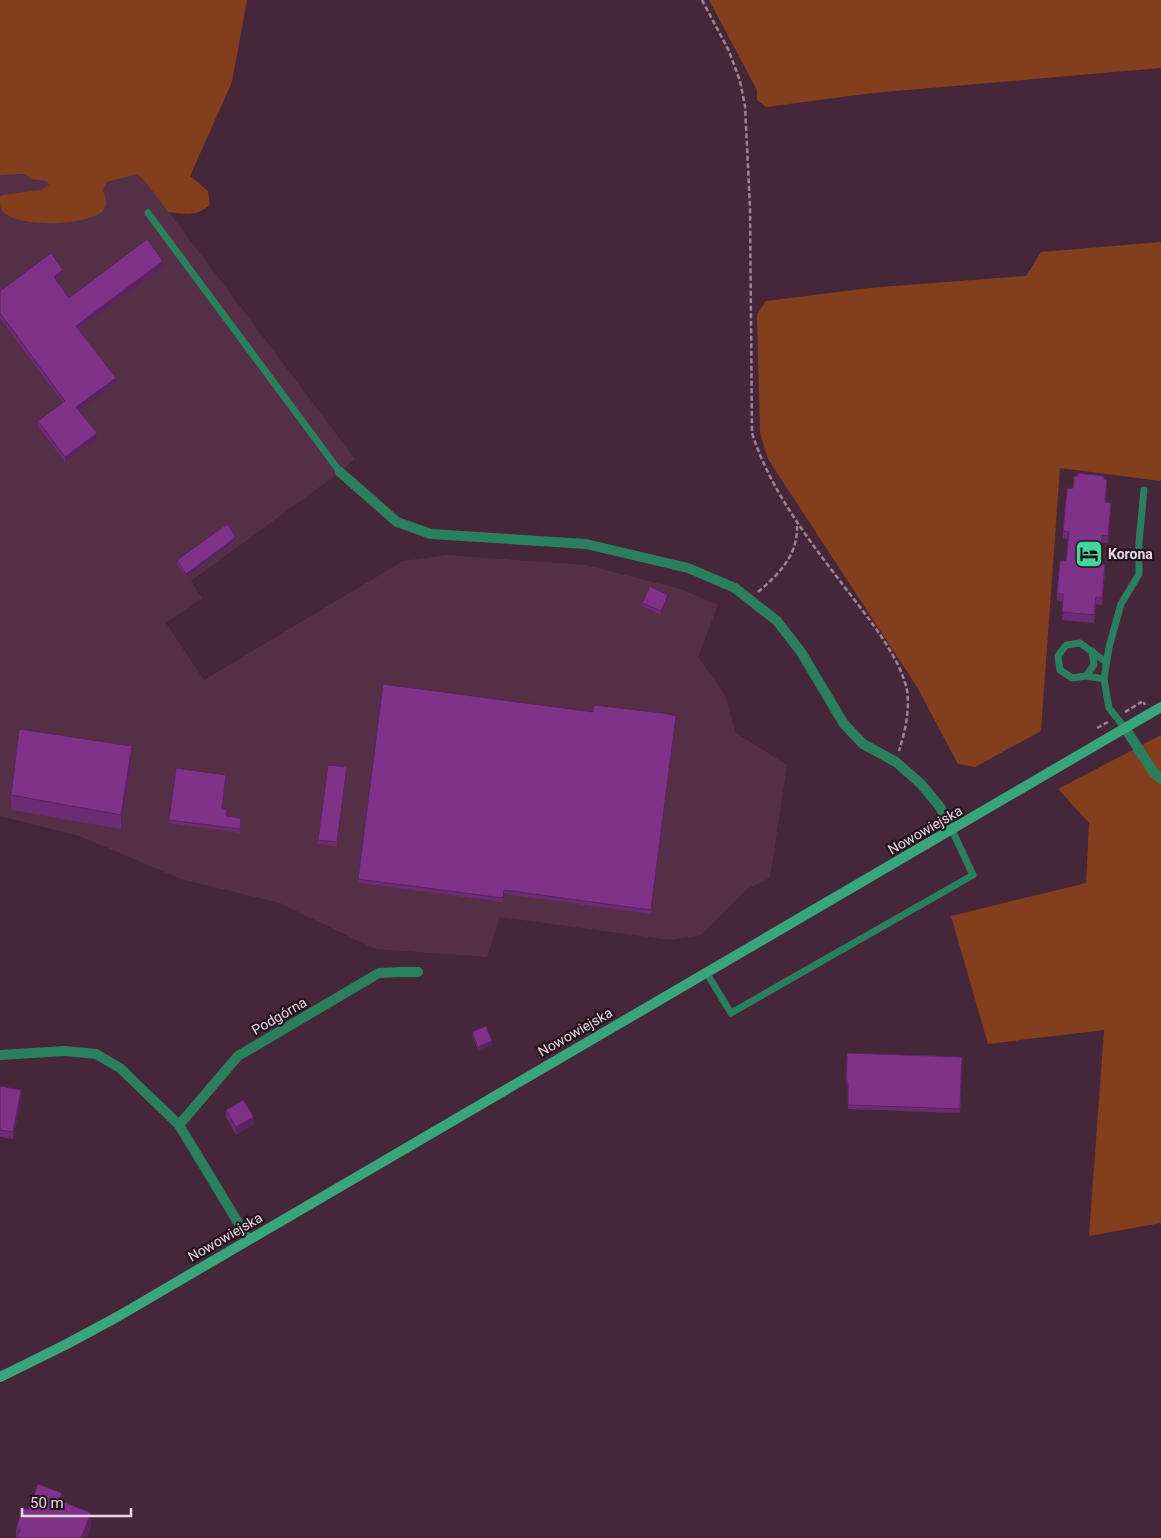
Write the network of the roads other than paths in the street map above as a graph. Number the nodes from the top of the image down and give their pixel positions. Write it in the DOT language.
graph roads {
  1 [pos="148,213"];
  2 [pos="340,472"];
  3 [pos="1144,490"];
  4 [pos="1092,651"];
  5 [pos="1106,662"];
  6 [pos="1086,676"];
  7 [pos="1104,679"];
  8 [pos="1161,707"];
  9 [pos="1125,728"];
  10 [pos="1161,779"];
  11 [pos="952,830"];
  12 [pos="418,972"];
  13 [pos="706,972"];
  14 [pos="0,1055"];
  15 [pos="179,1124"];
  16 [pos="248,1239"];
  17 [pos="0,1377"];
  1 -- 2 [label="lane"];
  2 -- 11 [label="street"];
  3 -- 5 [label="lane"];
  4 -- 5 [label="lane"];
  4 -- 6 [label="lane"];
  4 -- 6 [label="lane"];
  5 -- 7 [label="lane"];
  6 -- 7 [label="lane"];
  7 -- 9 [label="lane"];
  8 -- 9 [label="main road, Nowowiejska"];
  9 -- 10 [label="street"];
  9 -- 11 [label="main road, Nowowiejska"];
  11 -- 13 [label="main road, Nowowiejska"];
  11 -- 13 [label="lane"];
  12 -- 15 [label="street, Podgórna"];
  13 -- 16 [label="main road, Nowowiejska"];
  14 -- 15 [label="street"];
  15 -- 16 [label="street"];
  16 -- 17 [label="main road, Nowowiejska"];
}
